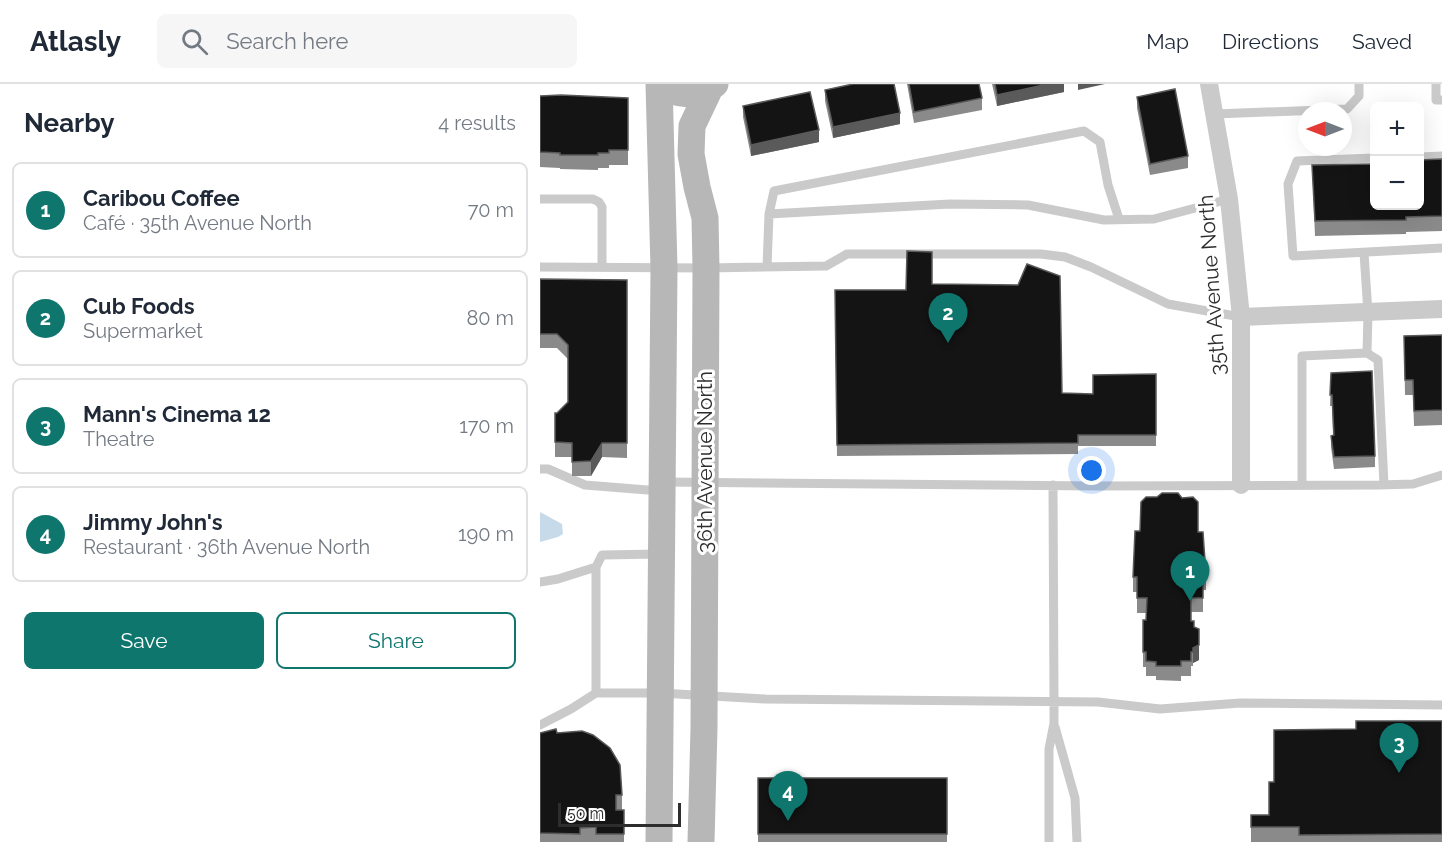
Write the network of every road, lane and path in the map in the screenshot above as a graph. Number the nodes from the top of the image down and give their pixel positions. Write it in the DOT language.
graph roads {
  1 [pos="659,84"];
  2 [pos="1209,84"];
  3 [pos="1359,84"];
  4 [pos="1436,84"];
  5 [pos="712,86"];
  6 [pos="1439,100"];
  7 [pos="1215,114"];
  8 [pos="1442,156"];
  9 [pos="1424,157"];
  10 [pos="1370,158"];
  11 [pos="540,199"];
  12 [pos="1229,199"];
  13 [pos="769,214"];
  14 [pos="1119,219"];
  15 [pos="1442,248"];
  16 [pos="1364,252"];
  17 [pos="540,267"];
  18 [pos="602,267"];
  19 [pos="767,267"];
  20 [pos="664,268"];
  21 [pos="706,268"];
  22 [pos="1442,309"];
  23 [pos="1368,313"];
  24 [pos="1241,317"];
  25 [pos="1367,353"];
  26 [pos="540,469"];
  27 [pos="1442,475"];
  28 [pos="705,482"];
  29 [pos="1053,485"];
  30 [pos="1242,485"];
  31 [pos="1302,485"];
  32 [pos="1384,485"];
  33 [pos="662,487"];
  34 [pos="662,554"];
  35 [pos="596,567"];
  36 [pos="540,582"];
  37 [pos="596,693"];
  38 [pos="660,693"];
  39 [pos="704,696"];
  40 [pos="1054,701"];
  41 [pos="1442,705"];
  42 [pos="1054,723"];
  43 [pos="540,725"];
  44 [pos="660,842"];
  45 [pos="701,842"];
  46 [pos="1049,842"];
  47 [pos="1077,842"];
  1 -- 5 [label="street"];
  1 -- 20 [label="street, 36th Avenue North"];
  2 -- 7 [label="street, 35th Avenue North"];
  3 -- 7 [label="lane"];
  4 -- 6 [label="lane"];
  5 -- 21 [label="street, 36th Avenue North"];
  7 -- 12 [label="street, 35th Avenue North"];
  8 -- 9 [label="lane"];
  10 -- 16 [label="lane"];
  11 -- 18 [label="lane"];
  12 -- 14 [label="lane"];
  12 -- 24 [label="street, 35th Avenue North"];
  13 -- 14 [label="lane"];
  13 -- 14 [label="lane"];
  13 -- 19 [label="lane"];
  15 -- 16 [label="lane"];
  16 -- 23 [label="lane"];
  17 -- 18 [label="lane"];
  18 -- 20 [label="lane"];
  19 -- 21 [label="lane"];
  19 -- 24 [label="lane"];
  20 -- 21 [label="lane"];
  20 -- 33 [label="street, 36th Avenue North"];
  21 -- 28 [label="street, 36th Avenue North"];
  22 -- 23 [label="street"];
  23 -- 24 [label="street"];
  23 -- 25 [label="lane"];
  24 -- 30 [label="street, 35th Avenue North"];
  25 -- 31 [label="lane"];
  25 -- 32 [label="lane"];
  26 -- 33 [label="lane"];
  27 -- 32 [label="lane"];
  28 -- 29 [label="lane"];
  28 -- 33 [label="lane"];
  28 -- 39 [label="street, 36th Avenue North"];
  29 -- 30 [label="lane"];
  29 -- 40 [label="lane"];
  30 -- 31 [label="lane"];
  31 -- 32 [label="lane"];
  33 -- 34 [label="street, 36th Avenue North"];
  34 -- 35 [label="lane"];
  34 -- 38 [label="street, 36th Avenue North"];
  35 -- 36 [label="lane"];
  35 -- 37 [label="lane"];
  37 -- 38 [label="lane"];
  37 -- 43 [label="lane"];
  38 -- 39 [label="lane"];
  38 -- 44 [label="street, 36th Avenue North"];
  39 -- 40 [label="lane"];
  39 -- 45 [label="street, 36th Avenue North"];
  40 -- 41 [label="lane"];
  40 -- 42 [label="lane"];
  42 -- 46 [label="lane"];
  42 -- 47 [label="lane"];
}
